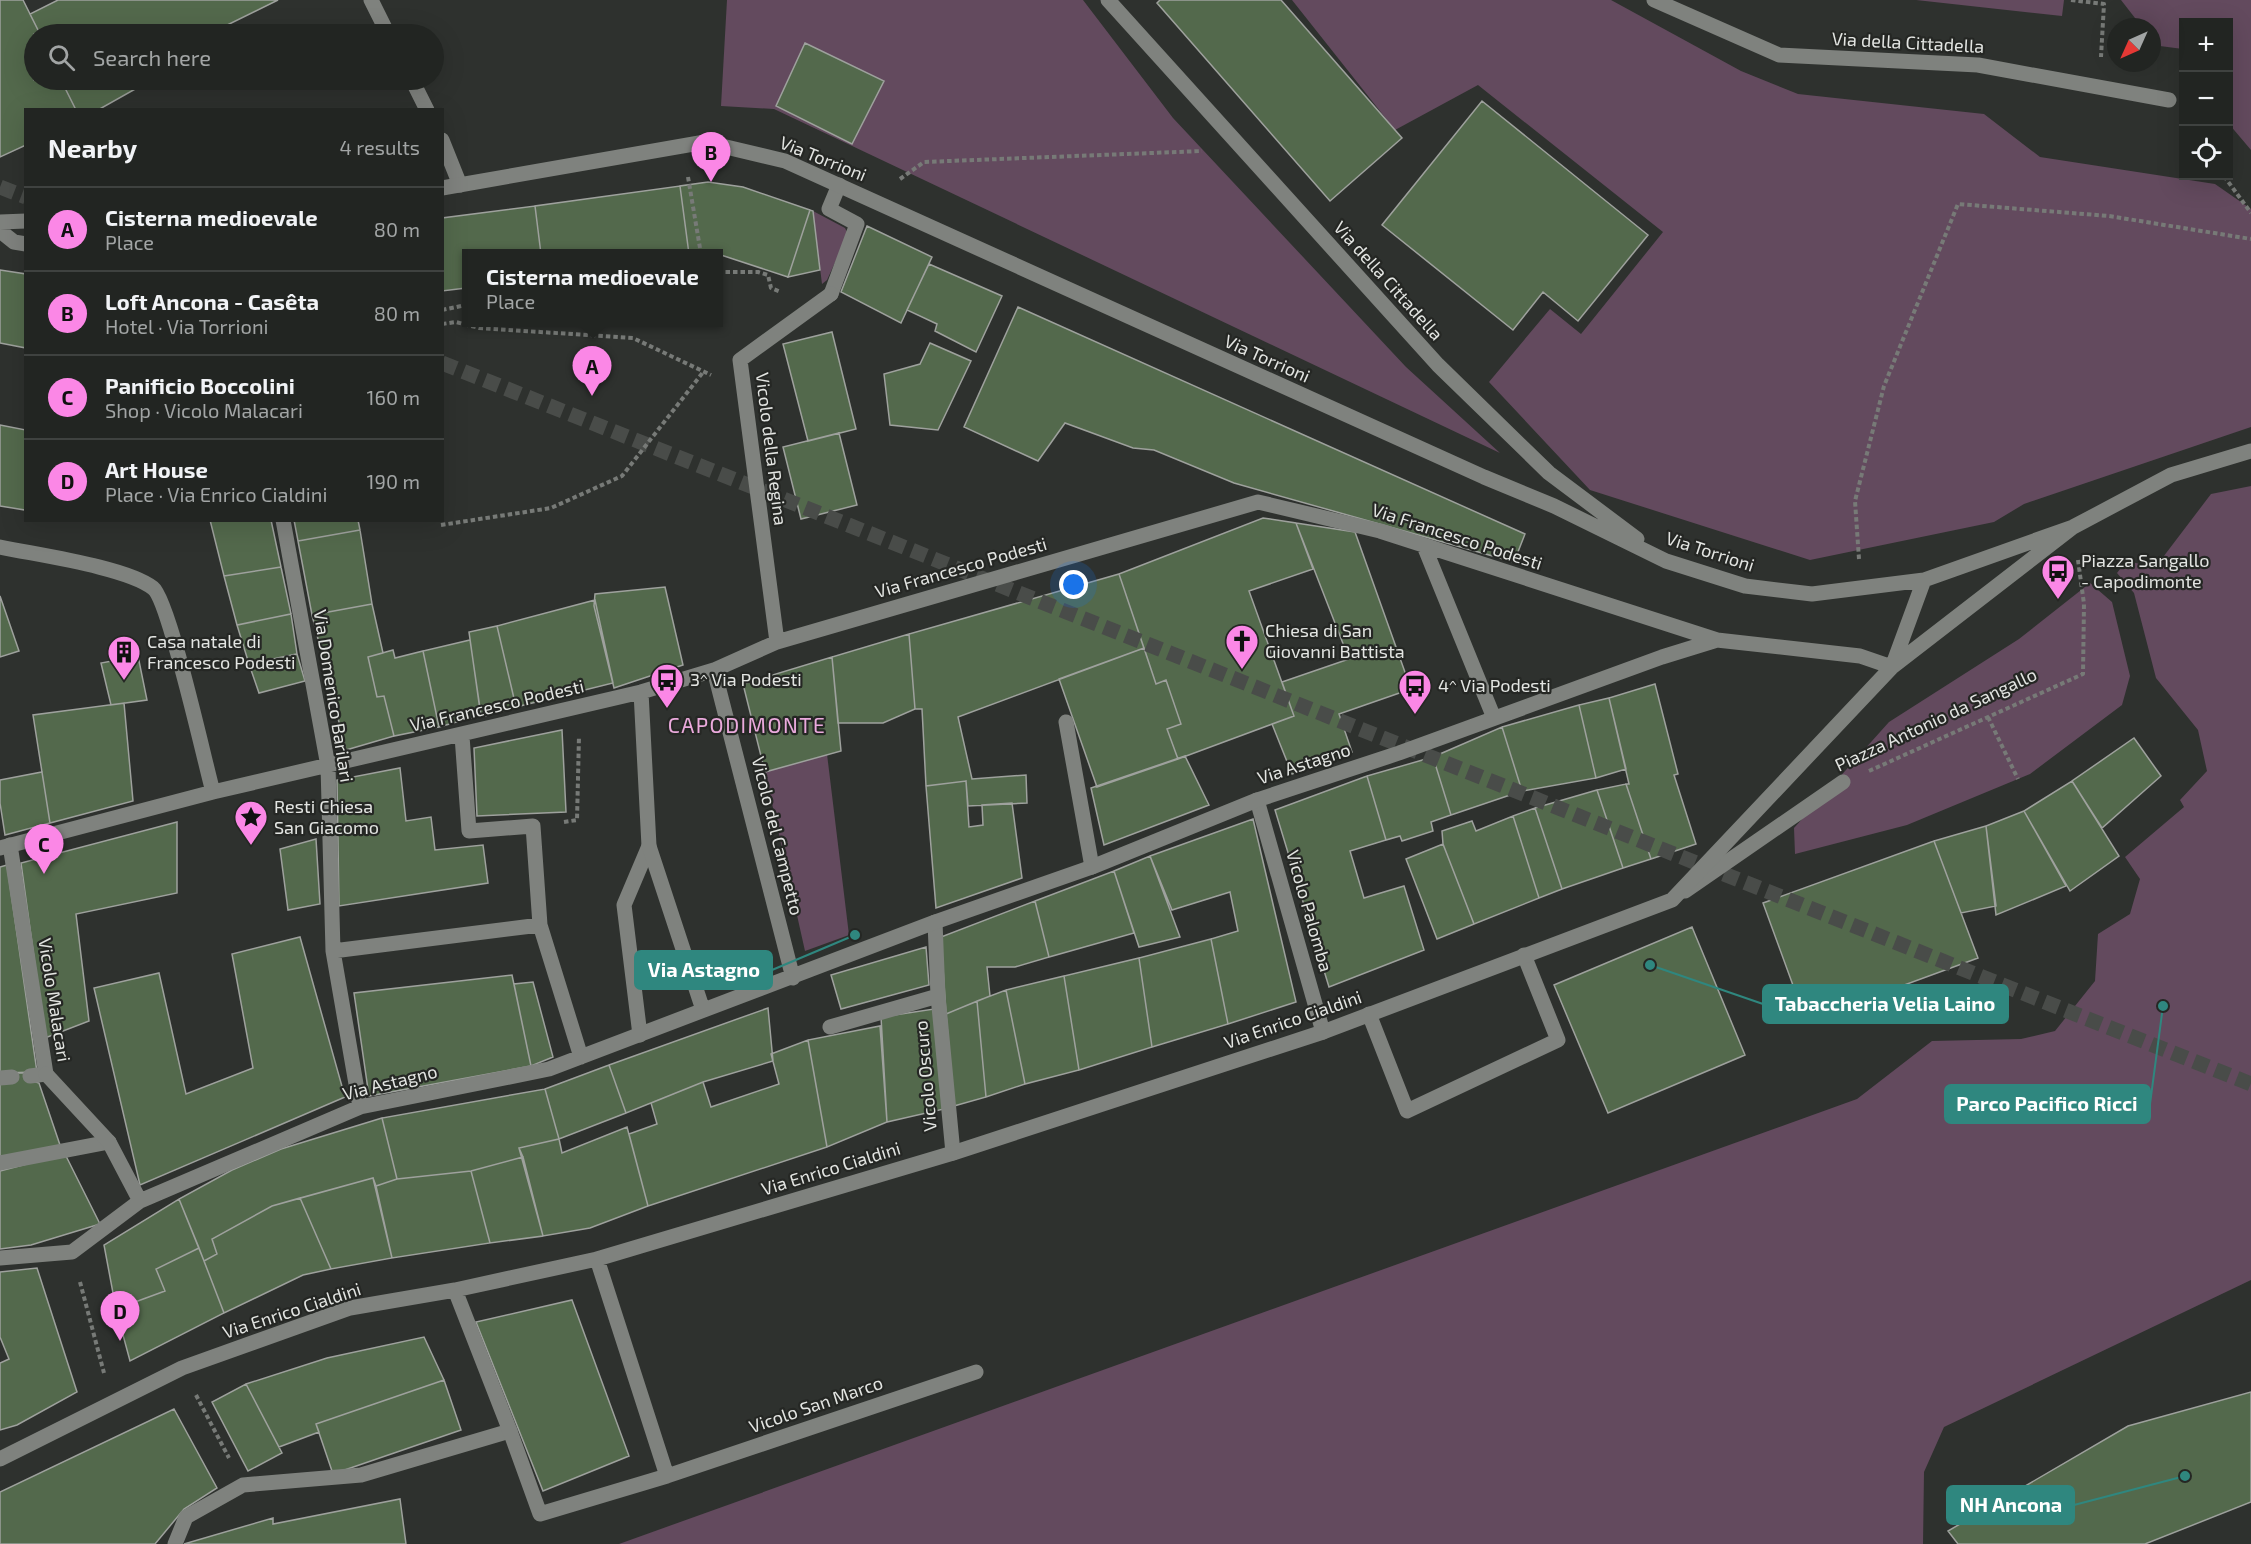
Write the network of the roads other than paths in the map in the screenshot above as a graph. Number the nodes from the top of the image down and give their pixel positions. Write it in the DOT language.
graph roads {
  1 [pos="370,0"];
  2 [pos="1108,0"];
  3 [pos="1654,0"];
  4 [pos="383,24"];
  5 [pos="417,90"];
  6 [pos="2169,100"];
  7 [pos="427,108"];
  8 [pos="444,145"];
  9 [pos="460,185"];
  10 [pos="838,185"];
  11 [pos="444,188"];
  12 [pos="24,221"];
  13 [pos="0,222"];
  14 [pos="0,231"];
  15 [pos="24,244"];
  16 [pos="2251,451"];
  17 [pos="283,522"];
  18 [pos="2073,527"];
  19 [pos="1424,546"];
  20 [pos="0,547"];
  21 [pos="1666,561"];
  22 [pos="1924,580"];
  23 [pos="1717,640"];
  24 [pos="777,642"];
  25 [pos="1892,667"];
  26 [pos="714,670"];
  27 [pos="641,692"];
  28 [pos="1494,718"];
  29 [pos="1065,722"];
  30 [pos="462,736"];
  31 [pos="328,766"];
  32 [pos="1843,782"];
  33 [pos="213,792"];
  34 [pos="1257,800"];
  35 [pos="649,846"];
  36 [pos="5,847"];
  37 [pos="1092,867"];
  38 [pos="1672,900"];
  39 [pos="935,922"];
  40 [pos="540,925"];
  41 [pos="333,951"];
  42 [pos="1524,955"];
  43 [pos="793,978"];
  44 [pos="938,996"];
  45 [pos="703,1010"];
  46 [pos="1368,1014"];
  47 [pos="830,1026"];
  48 [pos="1323,1032"];
  49 [pos="640,1035"];
  50 [pos="581,1057"];
  51 [pos="46,1074"];
  52 [pos="30,1076"];
  53 [pos="360,1107"];
  54 [pos="109,1142"];
  55 [pos="953,1153"];
  56 [pos="0,1163"];
  57 [pos="140,1201"];
  58 [pos="0,1258"];
  59 [pos="597,1259"];
  60 [pos="455,1290"];
  61 [pos="976,1372"];
  62 [pos="510,1431"];
  63 [pos="0,1459"];
  64 [pos="667,1476"];
  65 [pos="176,1544"];
  1 -- 4 [label="street"];
  2 -- 21 [label="street, Via della Cittadella"];
  3 -- 6 [label="street, Via della Cittadella"];
  5 -- 7 [label="street"];
  8 -- 9 [label="street"];
  9 -- 10 [label="street, Via Torrioni"];
  9 -- 11 [label="street, Via Torrioni"];
  10 -- 21 [label="street, Via Torrioni"];
  10 -- 24 [label="street, Vicolo della Regina"];
  12 -- 13 [label="street"];
  14 -- 15 [label="street"];
  16 -- 18 [label="street"];
  17 -- 31 [label="street, Via Domenico Barilari"];
  18 -- 22 [label="street, Via Torrioni"];
  18 -- 25 [label="street, Piazza Antonio da Sangallo"];
  19 -- 23 [label="street, Via Francesco Podesti"];
  19 -- 24 [label="street, Via Francesco Podesti"];
  19 -- 28 [label="street"];
  20 -- 33 [label="street"];
  21 -- 22 [label="street, Via Torrioni"];
  22 -- 25 [label="street, Piazza Antonio da Sangallo"];
  23 -- 25 [label="street"];
  23 -- 28 [label="street, Via Astagno"];
  24 -- 26 [label="street, Via Francesco Podesti"];
  25 -- 38 [label="street, Piazza Antonio da Sangallo"];
  26 -- 27 [label="street, Via Francesco Podesti"];
  26 -- 43 [label="street, Vicolo del Campetto"];
  27 -- 30 [label="street, Via Francesco Podesti"];
  27 -- 35 [label="street"];
  28 -- 34 [label="street, Via Astagno"];
  29 -- 37 [label="street"];
  30 -- 31 [label="street, Via Francesco Podesti"];
  30 -- 40 [label="street"];
  31 -- 33 [label="street, Via Francesco Podesti"];
  31 -- 41 [label="street, Via Domenico Barilari"];
  32 -- 38 [label="street, Piazza Antonio da Sangallo"];
  33 -- 36 [label="street, Via Francesco Podesti"];
  34 -- 37 [label="street, Via Astagno"];
  34 -- 48 [label="street, Vicolo Palomba"];
  35 -- 45 [label="street"];
  35 -- 49 [label="street"];
  36 -- 51 [label="street, Vicolo Malacari"];
  37 -- 39 [label="street, Via Astagno"];
  38 -- 42 [label="street, Via Enrico Cialdini"];
  39 -- 43 [label="street, Via Astagno"];
  39 -- 44 [label="street, Vicolo Oscuro"];
  40 -- 41 [label="street"];
  40 -- 50 [label="street"];
  41 -- 53 [label="street, Via Domenico Barilari"];
  42 -- 46 [label="street, Via Enrico Cialdini"];
  42 -- 46 [label="street"];
  43 -- 45 [label="street, Via Astagno"];
  44 -- 47 [label="street, Vicolo Oscuro"];
  44 -- 55 [label="street, Vicolo Oscuro"];
  45 -- 49 [label="street, Via Astagno"];
  46 -- 48 [label="street, Via Enrico Cialdini"];
  48 -- 55 [label="street, Via Enrico Cialdini"];
  49 -- 50 [label="street, Via Astagno"];
  50 -- 53 [label="street, Via Astagno"];
  51 -- 52 [label="street"];
  51 -- 54 [label="street, Vicolo Malacari"];
  53 -- 57 [label="street, Via Astagno"];
  54 -- 56 [label="street"];
  54 -- 57 [label="street, Vicolo Malacari"];
  55 -- 59 [label="street, Via Enrico Cialdini"];
  57 -- 58 [label="street, Via Astagno"];
  59 -- 60 [label="street, Via Enrico Cialdini"];
  59 -- 64 [label="street"];
  60 -- 62 [label="street, Vicolo San Marco"];
  60 -- 63 [label="street, Via Enrico Cialdini"];
  61 -- 64 [label="street, Vicolo San Marco"];
  62 -- 64 [label="street, Vicolo San Marco"];
  62 -- 65 [label="street"];
}
